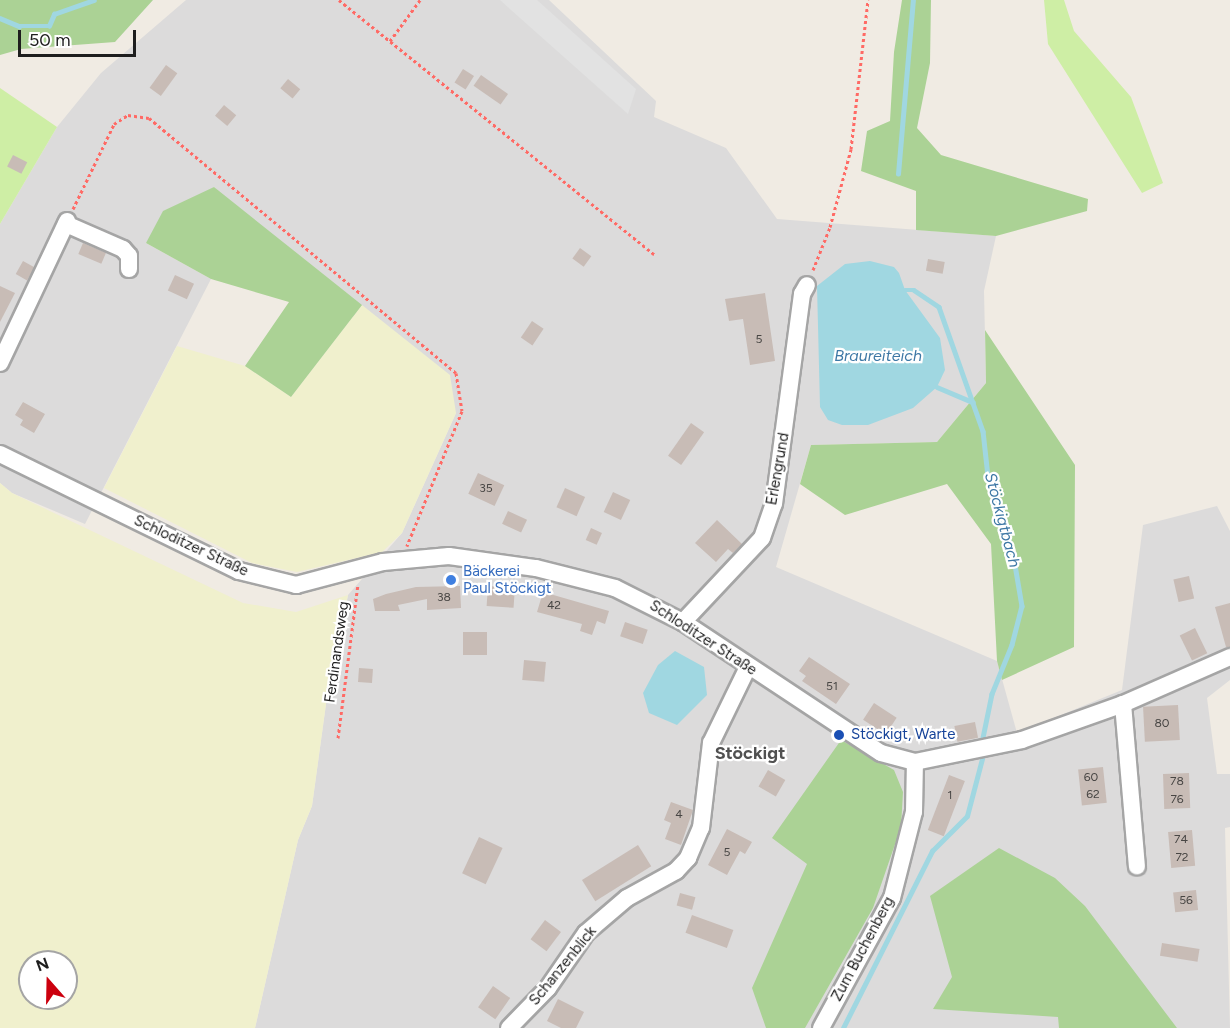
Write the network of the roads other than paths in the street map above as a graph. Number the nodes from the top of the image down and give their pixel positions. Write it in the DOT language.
graph roads {
  1 [pos="129,269"];
  2 [pos="807,285"];
  3 [pos="0,363"];
  4 [pos="0,454"];
  5 [pos="683,622"];
  6 [pos="1230,657"];
  7 [pos="748,667"];
  8 [pos="1123,704"];
  9 [pos="915,762"];
  10 [pos="1137,866"];
  11 [pos="509,1028"];
  12 [pos="821,1028"];
  1 -- 3 [label="street"];
  2 -- 5 [label="street, Erlengrund"];
  4 -- 5 [label="street, Schloditzer Straße"];
  5 -- 7 [label="street, Schloditzer Straße"];
  6 -- 8 [label="street, Schloditzer Straße"];
  7 -- 9 [label="street, Schloditzer Straße"];
  7 -- 11 [label="street, Schanzenblick"];
  8 -- 9 [label="street, Schloditzer Straße"];
  8 -- 10 [label="street"];
  9 -- 12 [label="street, Zum Buchenberg"];
}
